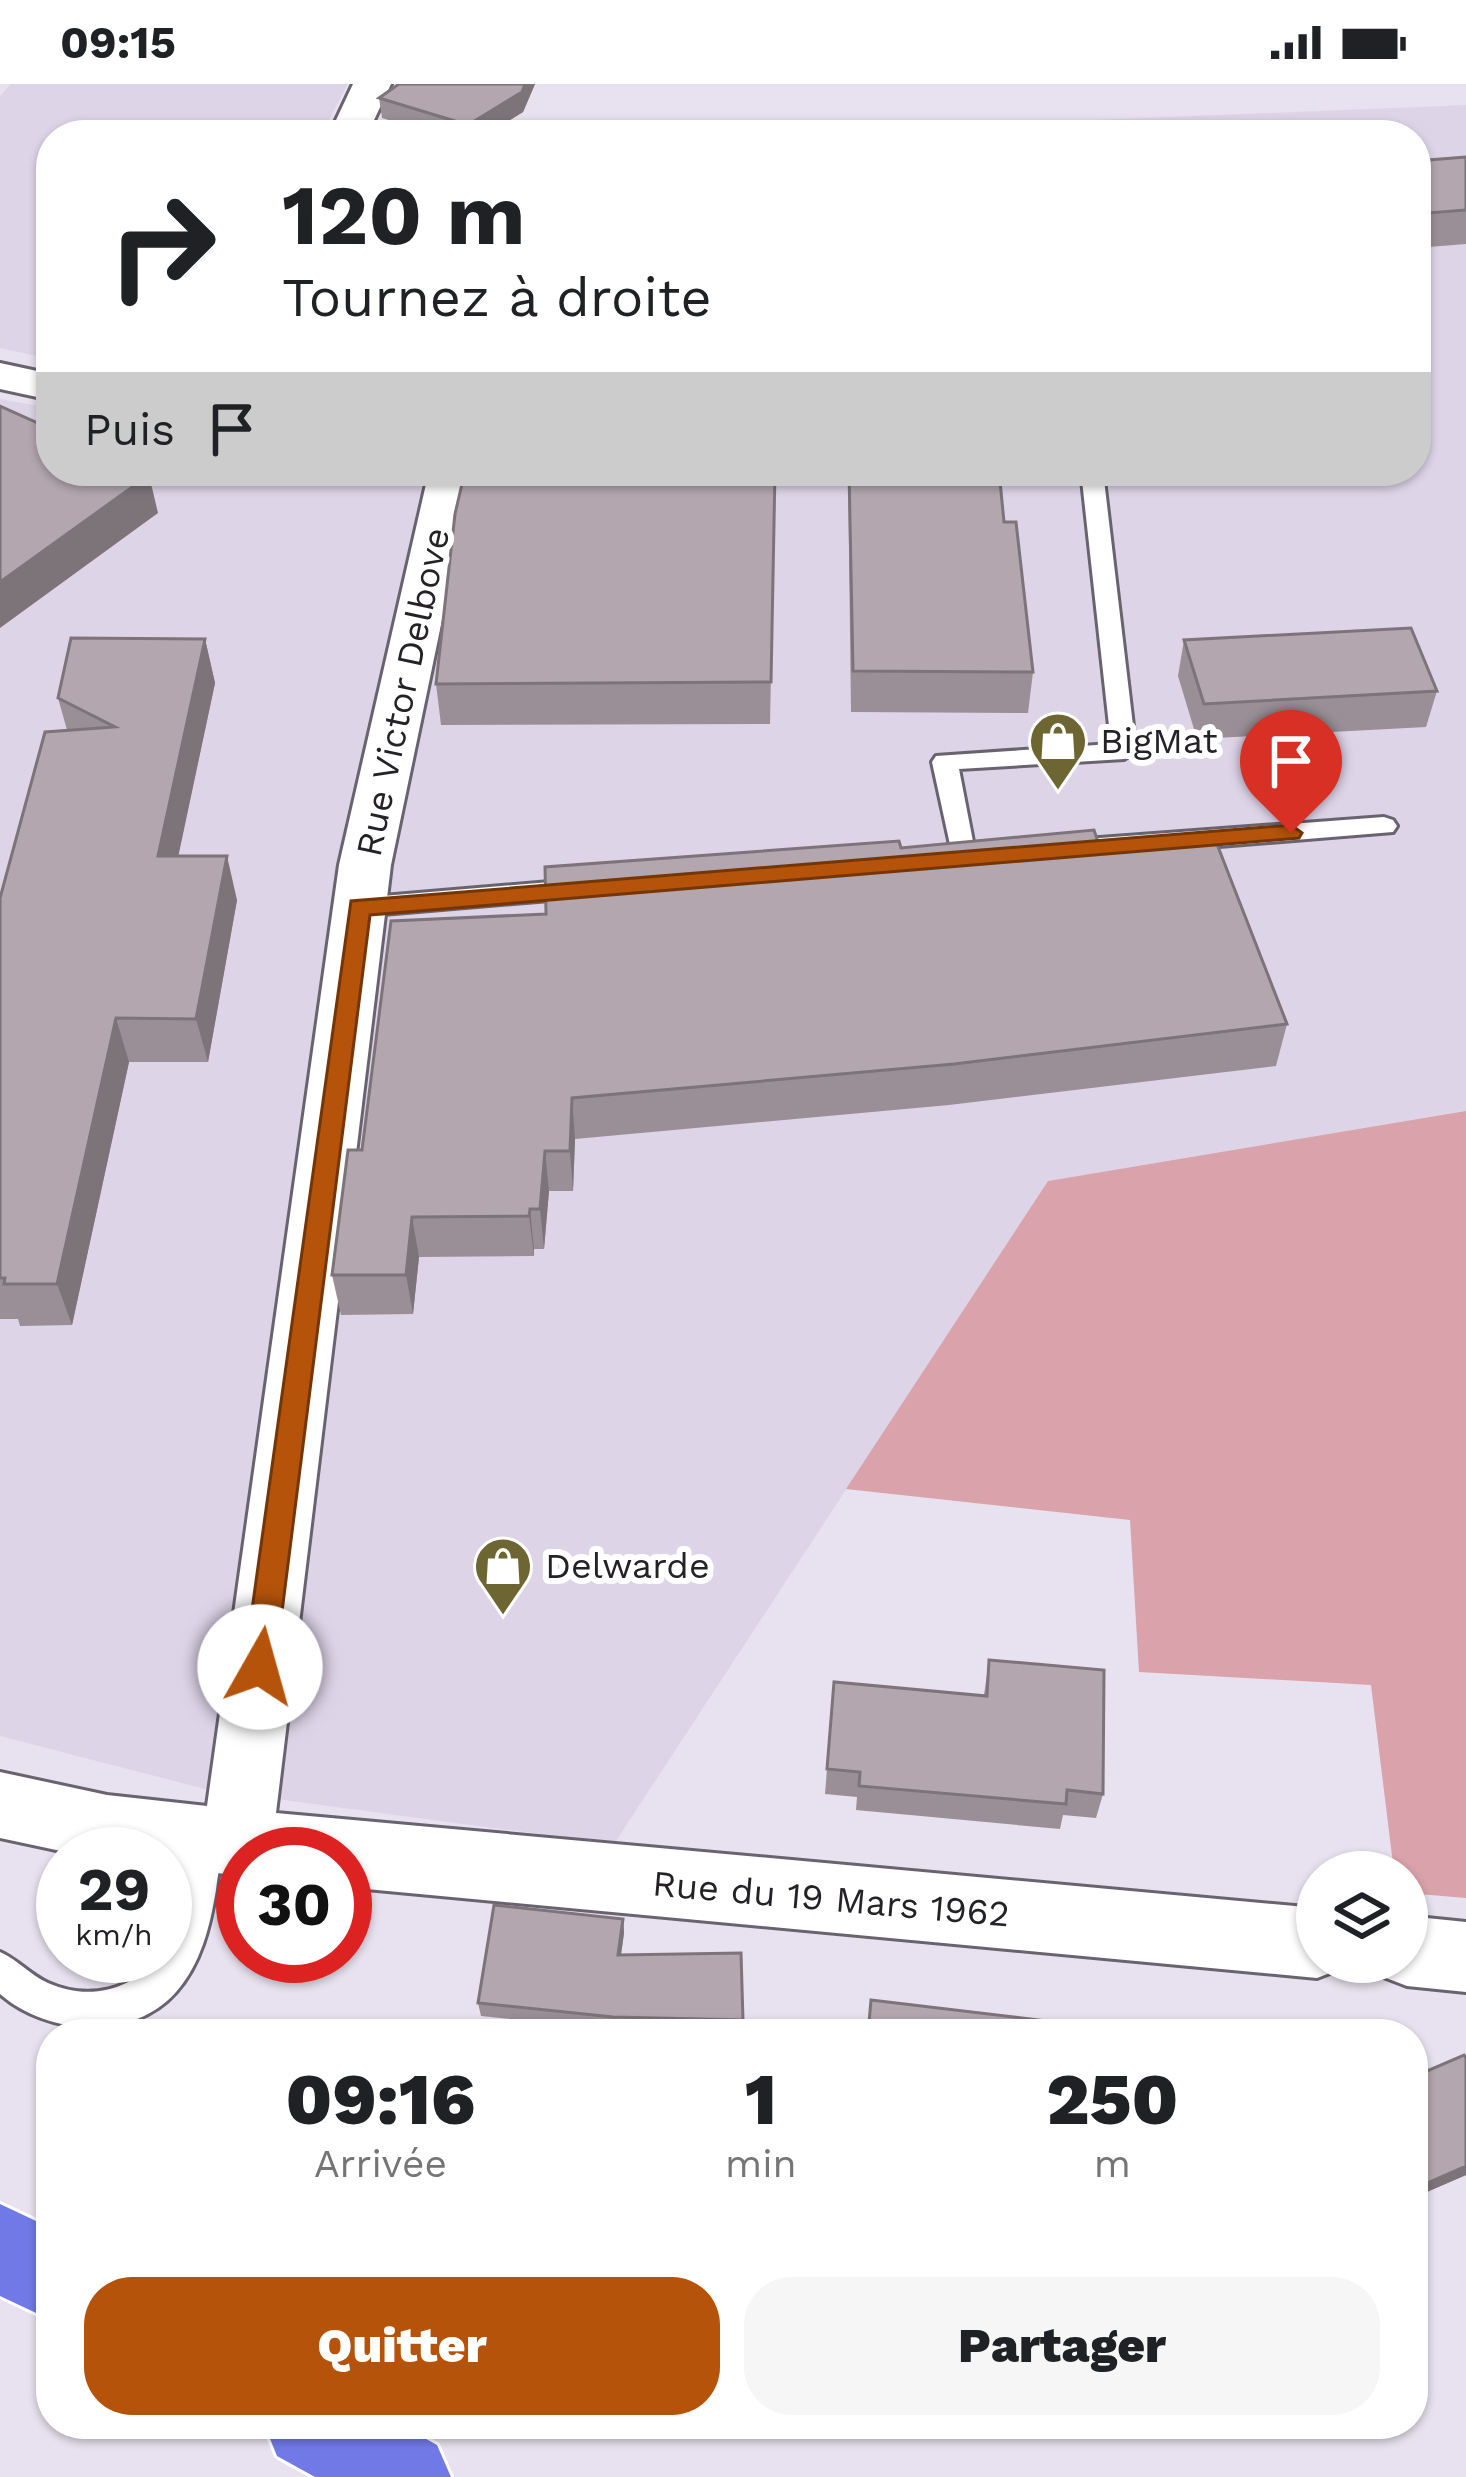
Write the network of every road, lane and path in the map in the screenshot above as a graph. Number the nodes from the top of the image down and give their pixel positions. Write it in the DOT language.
graph roads {
  1 [pos="371,84"];
  2 [pos="355,120"];
  3 [pos="0,376"];
  4 [pos="36,384"];
  5 [pos="448,486"];
  6 [pos="1094,486"];
  7 [pos="1384,826"];
  8 [pos="1033,852"];
  9 [pos="963,858"];
  10 [pos="614,886"];
  11 [pos="359,907"];
  12 [pos="0,1805"];
  13 [pos="223,1827"];
  14 [pos="216,1840"];
  15 [pos="216,1855"];
  16 [pos="372,1855"];
  17 [pos="1296,1940"];
  18 [pos="1428,1953"];
  19 [pos="1466,1957"];
  20 [pos="0,1970"];
  21 [pos="0,2247"];
  22 [pos="36,2268"];
  23 [pos="336,2439"];
  24 [pos="405,2477"];
  1 -- 2 [label="street"];
  3 -- 4 [label="street"];
  5 -- 11 [label="street, Rue Victor Delbove"];
  6 -- 9 [label="lane"];
  7 -- 8 [label="lane"];
  10 -- 11 [label="lane"];
  11 -- 13 [label="street, Rue Victor Delbove"];
  12 -- 14 [label="street, Rue du 19 Mars 1962"];
  15 -- 20 [label="lane"];
  16 -- 17 [label="street, Rue du 19 Mars 1962"];
  18 -- 19 [label="street"];
  21 -- 22 [label="highway"];
  23 -- 24 [label="highway"];
}
